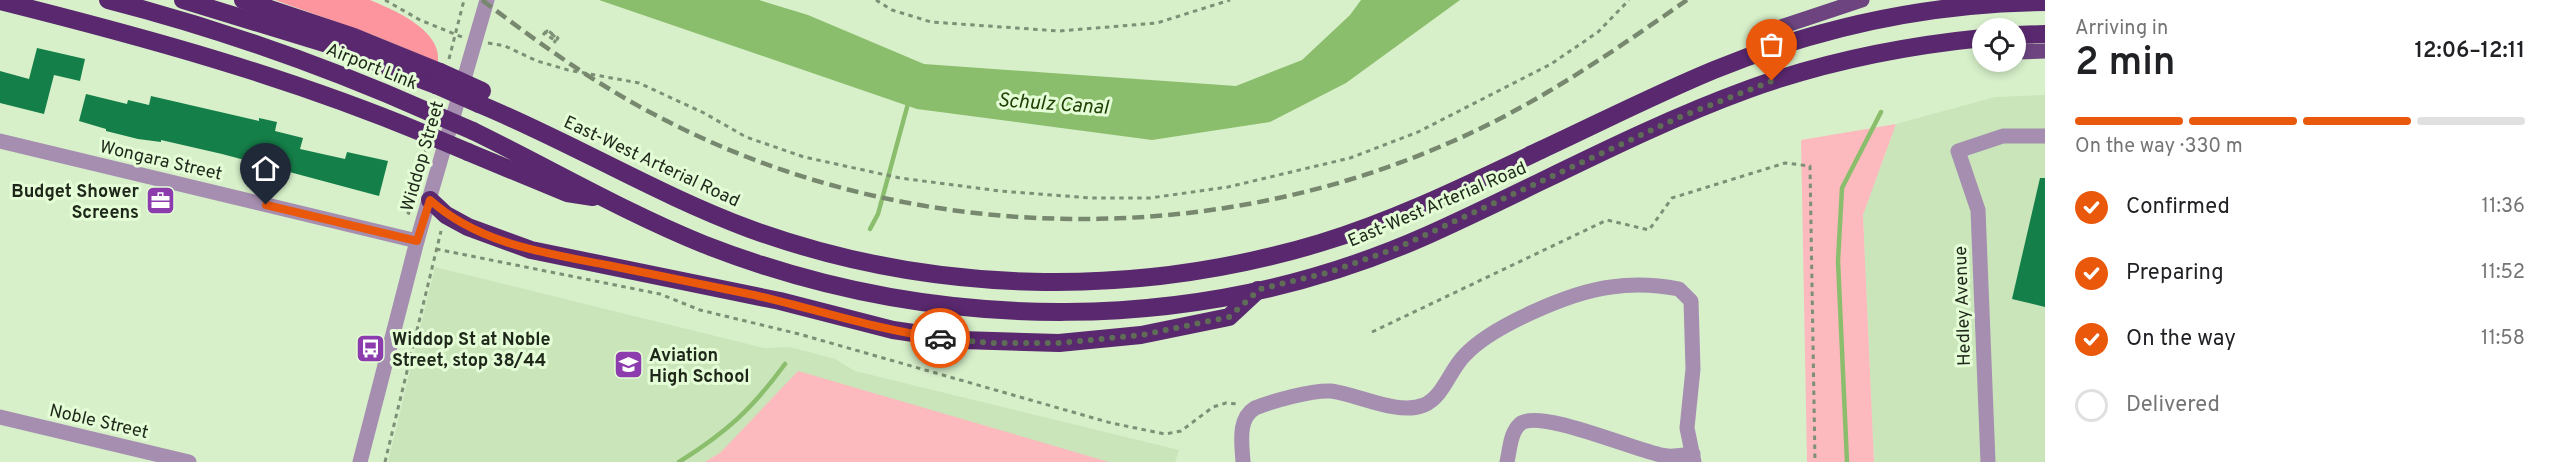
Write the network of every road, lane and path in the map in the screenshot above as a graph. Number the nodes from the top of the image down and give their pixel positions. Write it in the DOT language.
graph roads {
  1 [pos="108,0"];
  2 [pos="183,0"];
  3 [pos="243,0"];
  4 [pos="385,0"];
  5 [pos="464,0"];
  6 [pos="487,0"];
  7 [pos="876,0"];
  8 [pos="1230,0"];
  9 [pos="1629,0"];
  10 [pos="1862,0"];
  11 [pos="0,1"];
  12 [pos="2045,2"];
  13 [pos="544,34"];
  14 [pos="2045,34"];
  15 [pos="455,35"];
  16 [pos="2026,35"];
  17 [pos="1972,39"];
  18 [pos="474,40"];
  19 [pos="1955,41"];
  20 [pos="554,42"];
  21 [pos="1972,45"];
  22 [pos="2045,51"];
  23 [pos="2026,52"];
  24 [pos="1749,57"];
  25 [pos="438,79"];
  26 [pos="2045,136"];
  27 [pos="0,141"];
  28 [pos="610,199"];
  29 [pos="430,200"];
  30 [pos="443,224"];
  31 [pos="417,241"];
  32 [pos="436,249"];
  33 [pos="1260,289"];
  34 [pos="1371,332"];
  35 [pos="1251,410"];
  36 [pos="0,417"];
  37 [pos="1694,458"];
  38 [pos="189,462"];
  39 [pos="360,462"];
  40 [pos="385,462"];
  41 [pos="1243,462"];
  42 [pos="1508,462"];
  43 [pos="1815,462"];
  44 [pos="1989,462"];
  1 -- 28 [label="highway, Airport Link, bridge"];
  2 -- 25 [label="highway, Airport Link"];
  3 -- 25 [label="highway"];
  4 -- 15 [label="path"];
  5 -- 15 [label="path"];
  6 -- 18 [label="street, Widdop Street"];
  7 -- 8 [label="path"];
  9 -- 18 [label="path"];
  10 -- 24 [label="main road, East-West Arterial Road"];
  11 -- 28 [label="highway, bridge"];
  12 -- 24 [label="highway, East-West Arterial Road"];
  13 -- 13 [label="path, bridge"];
  13 -- 20 [label="path"];
  14 -- 16 [label="highway"];
  15 -- 18 [label="path"];
  17 -- 19 [label="highway, East-West Arterial Road"];
  18 -- 29 [label="street, Widdop Street"];
  19 -- 21 [label="main road, East-West Arterial Road"];
  19 -- 33 [label="highway, East-West Arterial Road"];
  22 -- 23 [label="main road"];
  24 -- 25 [label="highway, East-West Arterial Road, bridge"];
  26 -- 44 [label="street, Hedley Avenue"];
  27 -- 31 [label="street, Wongara Street"];
  28 -- 33 [label="highway, East-West Arterial Road"];
  29 -- 31 [label="street, Widdop Street"];
  29 -- 33 [label="highway"];
  30 -- 32 [label="path"];
  31 -- 39 [label="street, Widdop Street"];
  32 -- 35 [label="path"];
  32 -- 40 [label="path"];
  34 -- 43 [label="path"];
  35 -- 37 [label="street"];
  35 -- 41 [label="street"];
  36 -- 38 [label="street, Noble Street"];
  37 -- 42 [label="street"];
}
